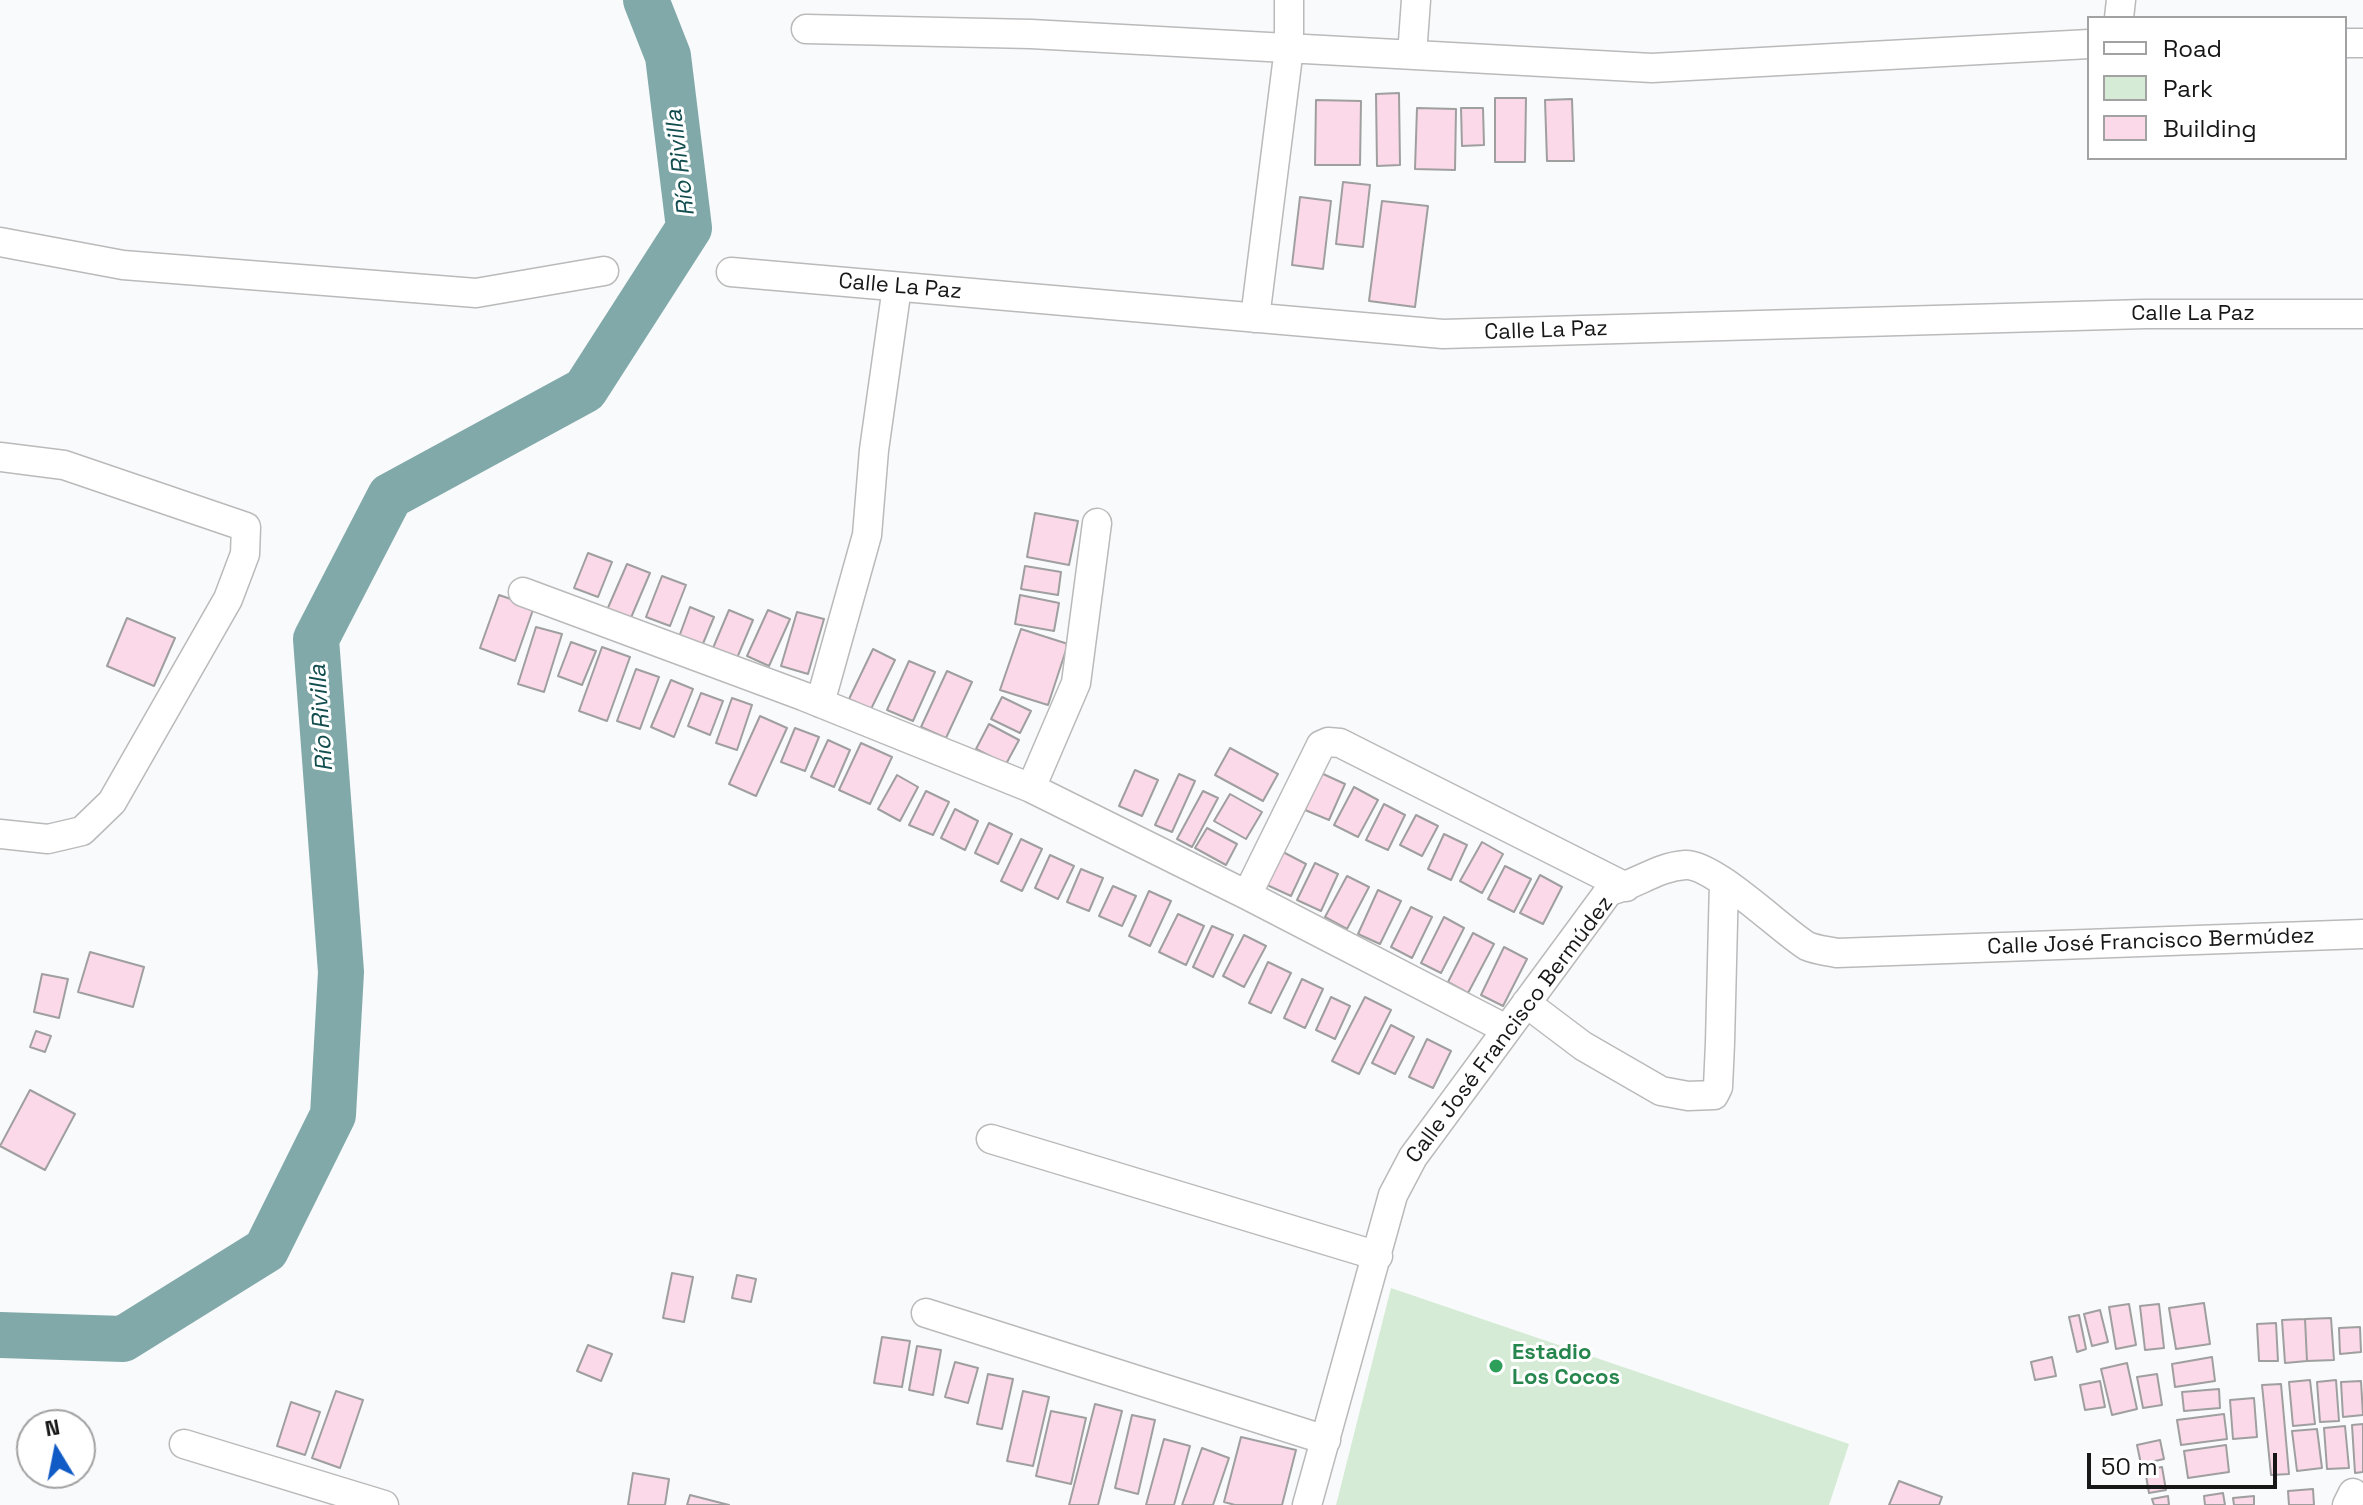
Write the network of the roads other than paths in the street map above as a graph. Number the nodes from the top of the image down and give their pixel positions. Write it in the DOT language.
graph roads {
  1 [pos="1289,0"];
  2 [pos="1416,0"];
  3 [pos="806,29"];
  4 [pos="2087,44"];
  5 [pos="1289,48"];
  6 [pos="1412,55"];
  7 [pos="0,242"];
  8 [pos="604,271"];
  9 [pos="731,272"];
  10 [pos="897,287"];
  11 [pos="2363,314"];
  12 [pos="1255,318"];
  13 [pos="0,457"];
  14 [pos="1097,523"];
  15 [pos="523,592"];
  16 [pos="820,703"];
  17 [pos="1031,788"];
  18 [pos="0,834"];
  19 [pos="1724,882"];
  20 [pos="1626,887"];
  21 [pos="1247,895"];
  22 [pos="2363,934"];
  23 [pos="1526,1003"];
  24 [pos="1506,1029"];
  25 [pos="991,1139"];
  26 [pos="1378,1256"];
  27 [pos="926,1313"];
  28 [pos="1326,1440"];
  29 [pos="184,1444"];
  30 [pos="384,1505"];
  31 [pos="1307,1505"];
  1 -- 5 [label="street"];
  2 -- 6 [label="street"];
  3 -- 5 [label="street"];
  4 -- 6 [label="street"];
  5 -- 6 [label="street"];
  5 -- 12 [label="street"];
  7 -- 8 [label="street"];
  9 -- 10 [label="street, Calle La Paz"];
  10 -- 12 [label="street, Calle La Paz"];
  10 -- 16 [label="street"];
  11 -- 12 [label="street, Calle La Paz"];
  13 -- 18 [label="street"];
  14 -- 17 [label="street"];
  15 -- 16 [label="street"];
  16 -- 17 [label="street"];
  17 -- 21 [label="street"];
  19 -- 20 [label="street, Calle José Francisco Bermúdez"];
  19 -- 22 [label="street, Calle José Francisco Bermúdez"];
  19 -- 23 [label="street"];
  20 -- 21 [label="street"];
  20 -- 23 [label="street, Calle José Francisco Bermúdez"];
  21 -- 24 [label="street"];
  23 -- 24 [label="street, Calle José Francisco Bermúdez"];
  24 -- 26 [label="street, Calle José Francisco Bermúdez"];
  25 -- 26 [label="street"];
  26 -- 28 [label="street, Calle José Francisco Bermúdez"];
  27 -- 28 [label="street"];
  28 -- 31 [label="street, Calle José Francisco Bermúdez"];
  29 -- 30 [label="street"];
}
